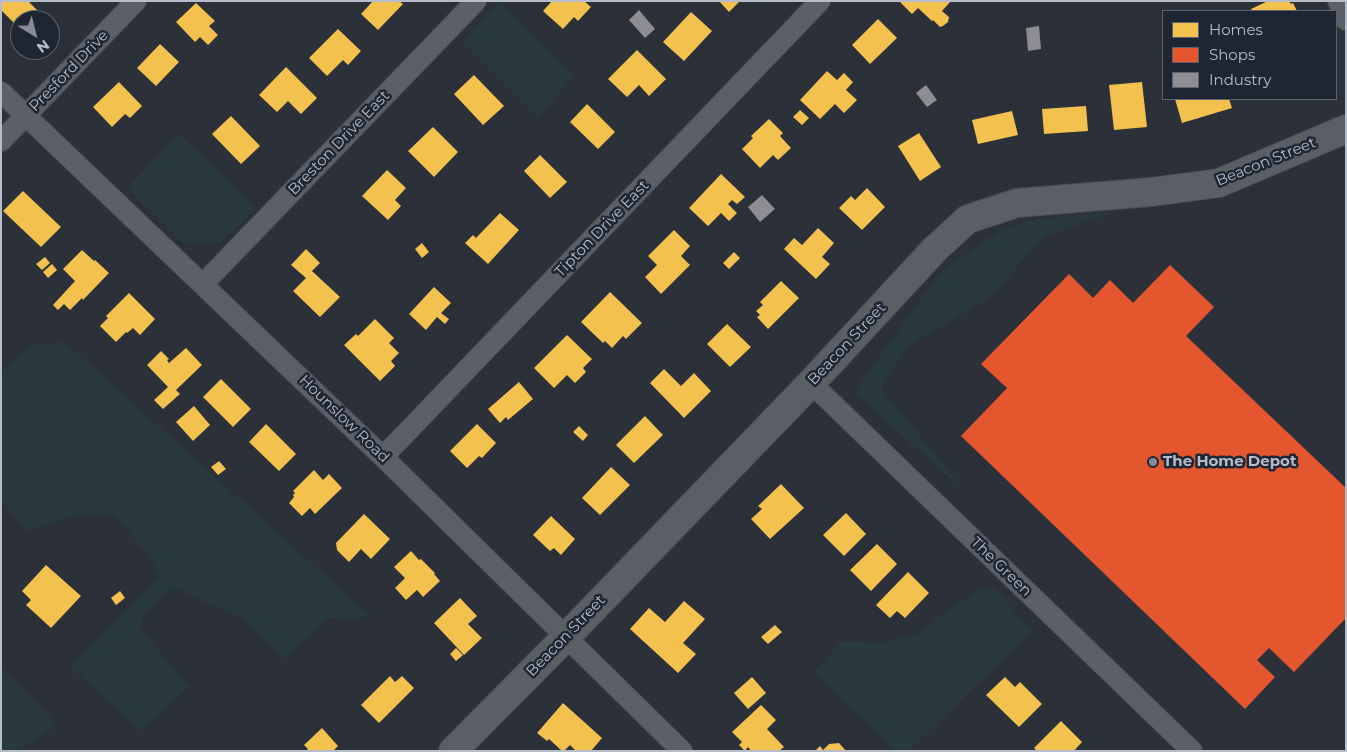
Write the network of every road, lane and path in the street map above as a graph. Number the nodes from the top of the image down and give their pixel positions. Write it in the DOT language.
graph roads {
  1 [pos="136,1"];
  2 [pos="476,1"];
  3 [pos="820,1"];
  4 [pos="1338,1"];
  5 [pos="1346,20"];
  6 [pos="1,92"];
  7 [pos="26,116"];
  8 [pos="1346,129"];
  9 [pos="1,141"];
  10 [pos="203,284"];
  11 [pos="811,383"];
  12 [pos="383,457"];
  13 [pos="566,637"];
  14 [pos="454,751"];
  15 [pos="682,751"];
  16 [pos="1192,751"];
  1 -- 7 [label="street, Presford Drive"];
  2 -- 10 [label="street, Breston Drive East"];
  3 -- 12 [label="street, Tipton Drive East"];
  4 -- 5 [label="street"];
  6 -- 7 [label="street, Hounslow Road"];
  7 -- 9 [label="street, Presford Drive"];
  7 -- 10 [label="street, Hounslow Road"];
  8 -- 11 [label="street, Beacon Street"];
  10 -- 12 [label="street, Hounslow Road"];
  11 -- 13 [label="street, Beacon Street"];
  11 -- 16 [label="street, The Green"];
  12 -- 13 [label="street, Hounslow Road"];
  13 -- 14 [label="street, Beacon Street"];
  13 -- 15 [label="street, Hounslow Road"];
}
